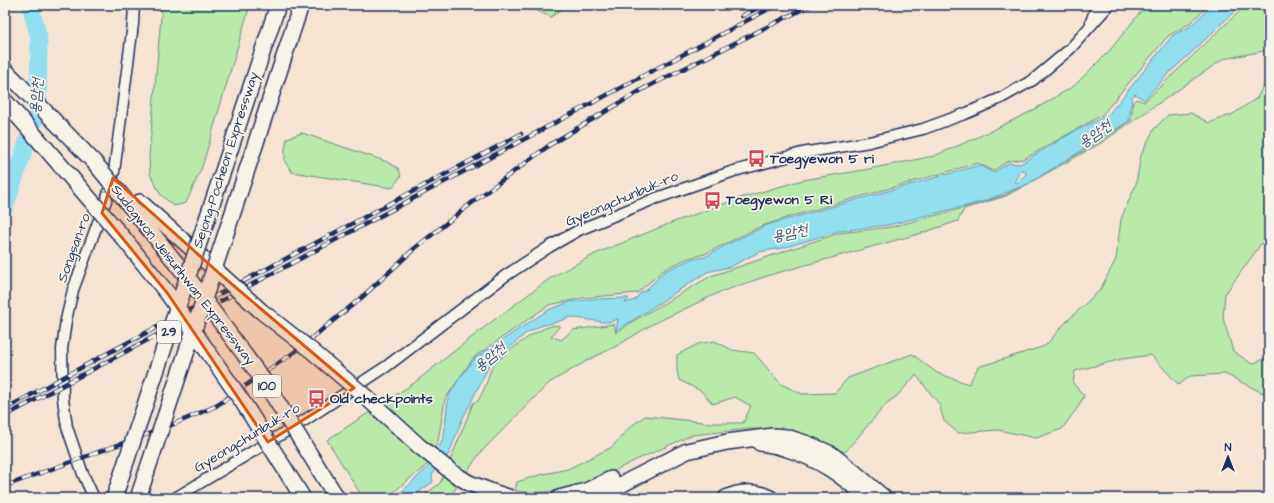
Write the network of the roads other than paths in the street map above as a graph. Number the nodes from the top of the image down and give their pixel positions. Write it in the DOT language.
graph roads {
  1 [pos="134,5"];
  2 [pos="278,5"];
  3 [pos="301,5"];
  4 [pos="1097,5"];
  5 [pos="1109,5"];
  6 [pos="1089,27"];
  7 [pos="5,70"];
  8 [pos="5,101"];
  9 [pos="138,207"];
  10 [pos="727,442"];
  11 [pos="687,451"];
  12 [pos="94,498"];
  13 [pos="114,498"];
  14 [pos="138,498"];
  15 [pos="175,498"];
  16 [pos="303,498"];
  17 [pos="337,498"];
  18 [pos="511,498"];
  19 [pos="559,498"];
  20 [pos="595,498"];
  21 [pos="726,498"];
  22 [pos="770,498"];
  23 [pos="868,498"];
  24 [pos="884,498"];
  1 -- 12 [label="street, Songsan-ro"];
  2 -- 13 [label="highway, Sejong-Pocheon Expressway / 29, bridge"];
  3 -- 14 [label="highway, Sejong-Pocheon Expressway / 29, bridge"];
  4 -- 6 [label="street"];
  5 -- 6 [label="street, Gyeongchunbuk-ro"];
  6 -- 15 [label="street, Gyeongchunbuk-ro"];
  7 -- 9 [label="highway, Sudogwon Je1sunhwan Expressway / 100, bridge"];
  8 -- 16 [label="highway, Sudogwon Je1sunhwan Expressway / 100, bridge"];
  9 -- 17 [label="highway, Sudogwon Je1sunhwan Expressway / 100, bridge"];
  9 -- 18 [label="highway, bridge"];
  10 -- 11 [label="highway"];
  10 -- 23 [label="highway"];
  10 -- 24 [label="highway"];
  11 -- 19 [label="highway"];
  11 -- 20 [label="highway"];
  21 -- 22 [label="highway"];
}
